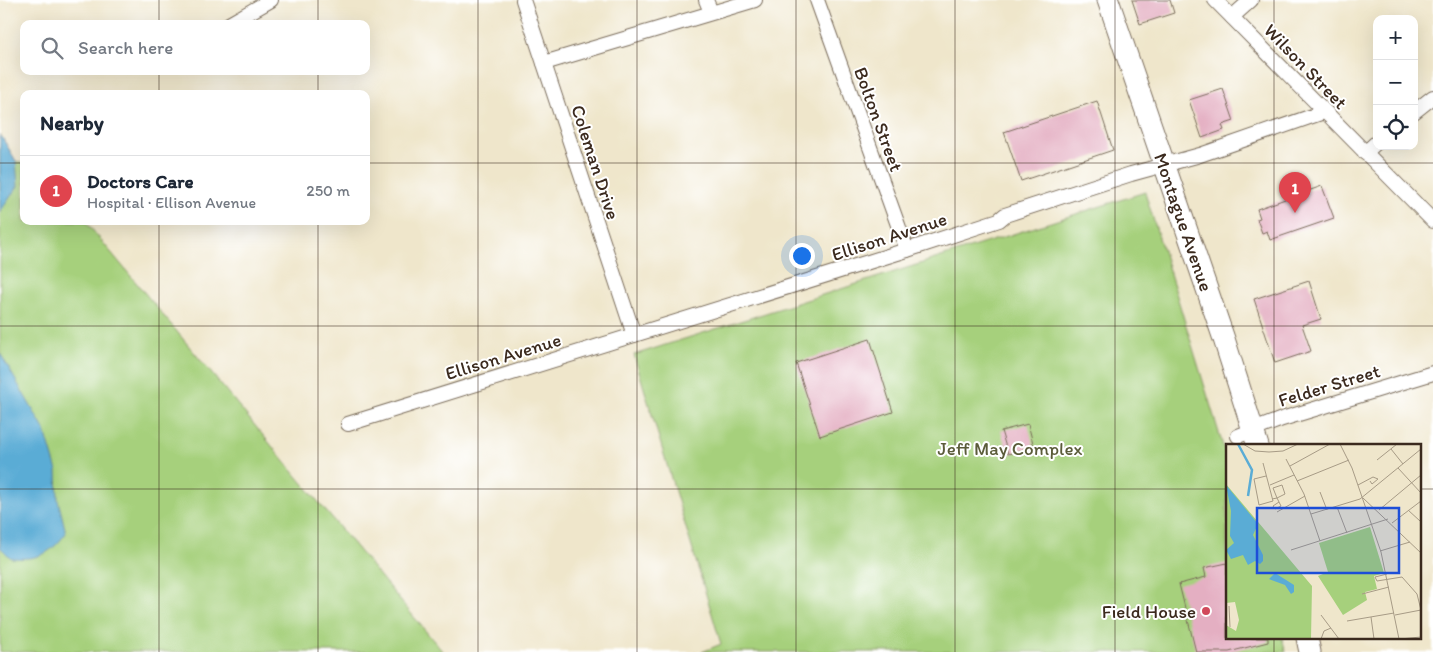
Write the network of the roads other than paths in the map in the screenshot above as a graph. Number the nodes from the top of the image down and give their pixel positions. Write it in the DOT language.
graph roads {
  1 [pos="270,0"];
  2 [pos="523,0"];
  3 [pos="755,0"];
  4 [pos="816,0"];
  5 [pos="1108,0"];
  6 [pos="1215,0"];
  7 [pos="1251,0"];
  8 [pos="708,6"];
  9 [pos="1232,17"];
  10 [pos="236,20"];
  11 [pos="544,63"];
  12 [pos="1433,97"];
  13 [pos="1418,109"];
  14 [pos="1324,112"];
  15 [pos="1373,146"];
  16 [pos="1365,153"];
  17 [pos="1164,164"];
  18 [pos="1433,221"];
  19 [pos="907,250"];
  20 [pos="634,335"];
  21 [pos="1433,373"];
  22 [pos="348,424"];
  23 [pos="1249,437"];
  1 -- 10 [label="street"];
  2 -- 11 [label="street, Coleman Drive"];
  3 -- 8 [label="street"];
  4 -- 19 [label="street, Bolton Street"];
  5 -- 17 [label="main road, Montague Avenue"];
  6 -- 9 [label="street, Wilson Street"];
  7 -- 9 [label="street"];
  8 -- 11 [label="street"];
  9 -- 14 [label="street, Wilson Street"];
  11 -- 20 [label="street, Coleman Drive"];
  12 -- 13 [label="street"];
  14 -- 16 [label="street, Wilson Street"];
  14 -- 17 [label="street, Ellison Avenue"];
  15 -- 16 [label="street"];
  16 -- 18 [label="street, Wilson Street"];
  17 -- 19 [label="street, Ellison Avenue"];
  17 -- 23 [label="main road, Montague Avenue"];
  19 -- 20 [label="street, Ellison Avenue"];
  20 -- 22 [label="street, Ellison Avenue"];
  21 -- 23 [label="street, Felder Street"];
}
